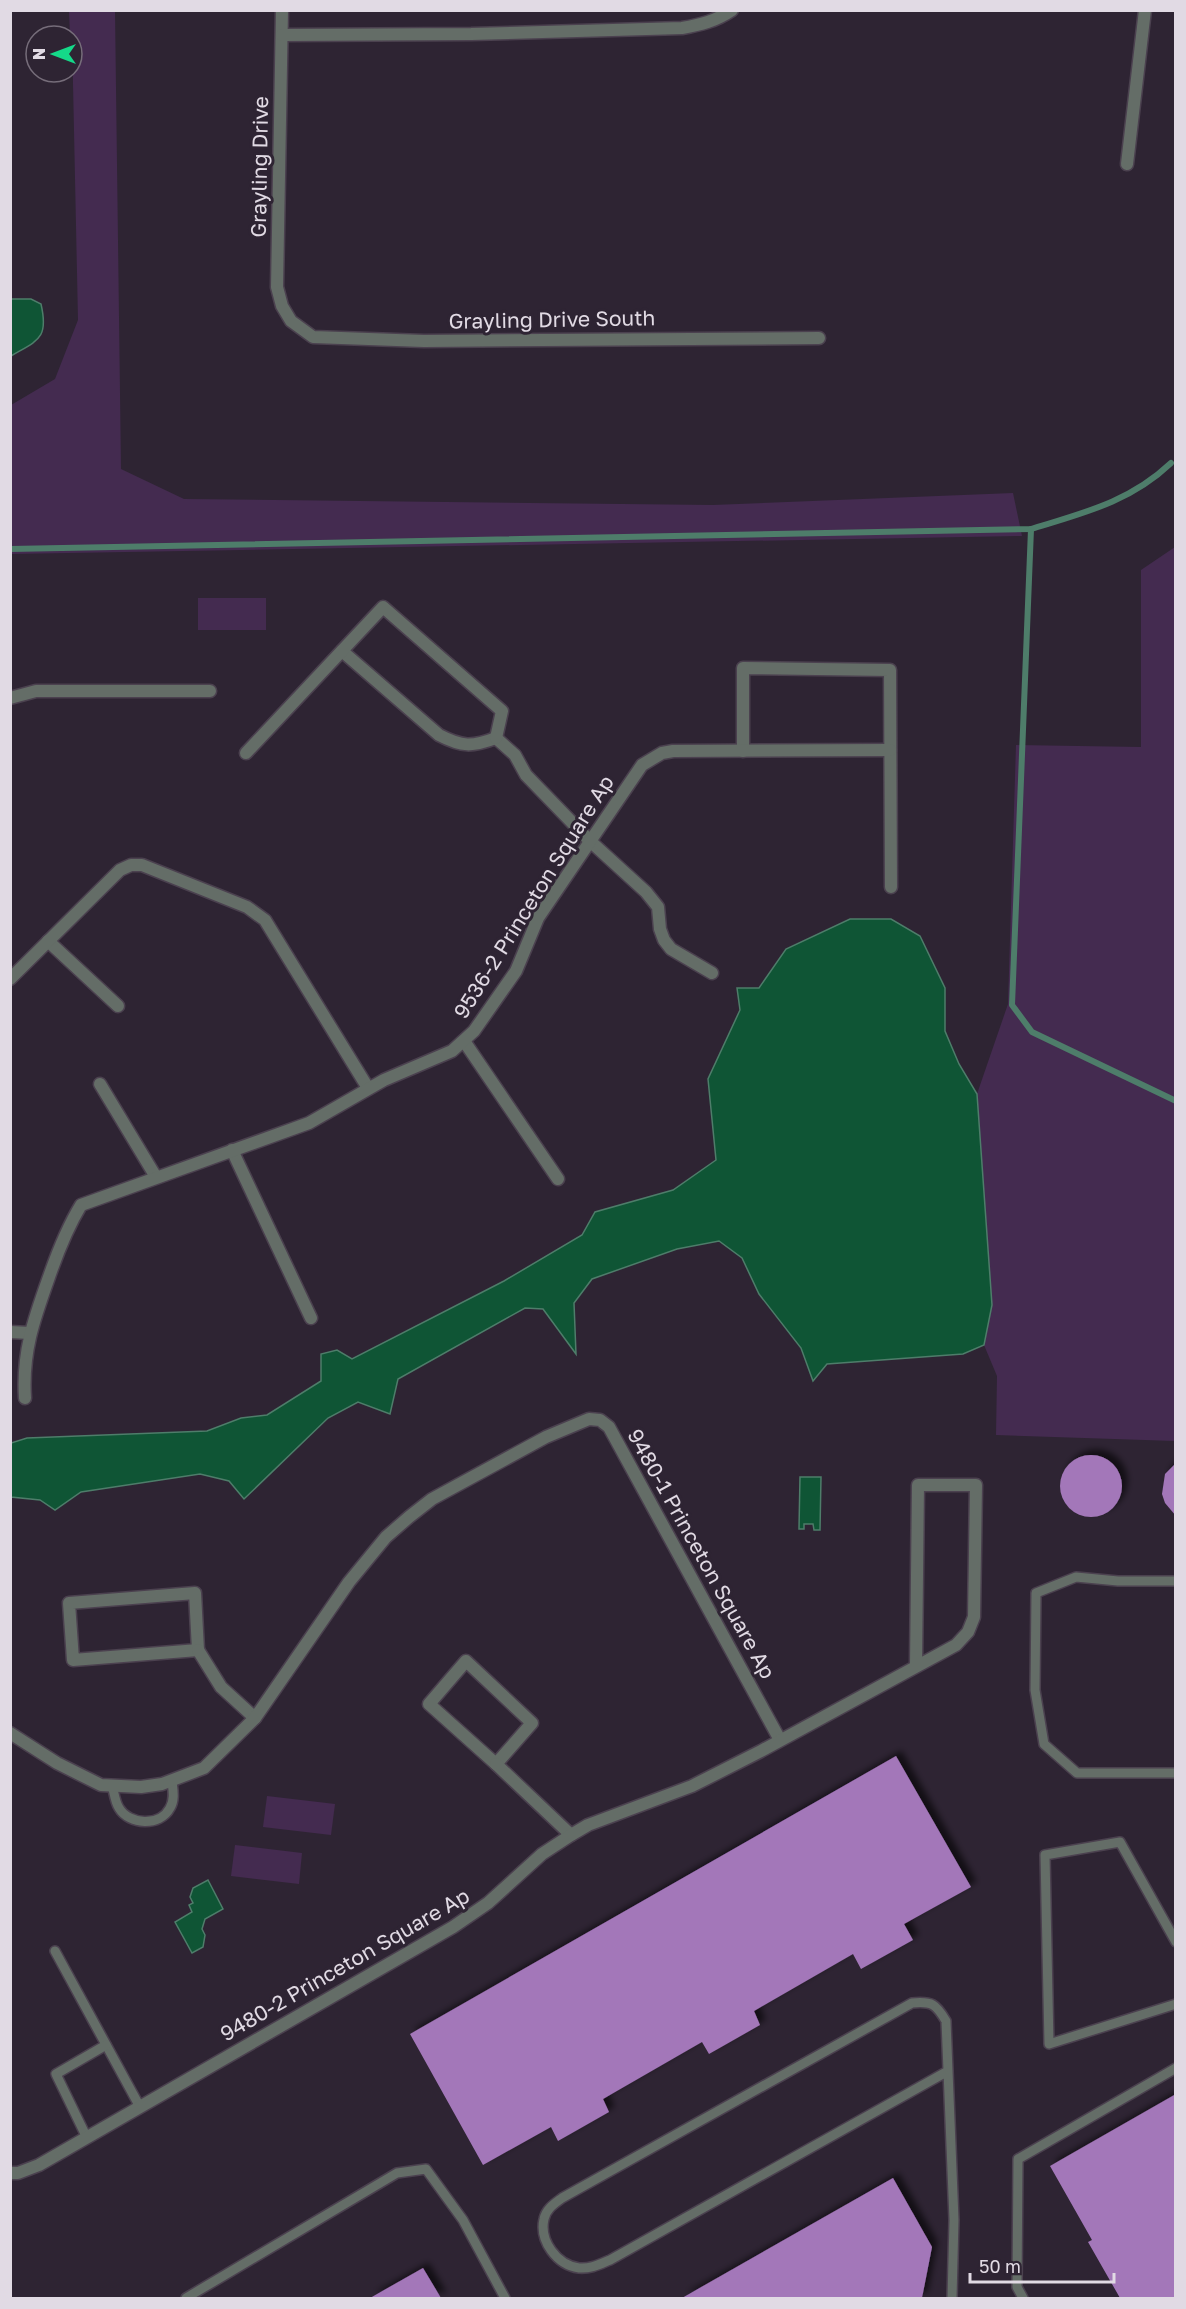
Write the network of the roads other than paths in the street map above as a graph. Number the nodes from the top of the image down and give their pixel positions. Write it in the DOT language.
graph roads {
  1 [pos="282,10"];
  2 [pos="732,10"];
  3 [pos="1145,10"];
  4 [pos="282,34"];
  5 [pos="1127,164"];
  6 [pos="291,321"];
  7 [pos="819,338"];
  8 [pos="342,651"];
  9 [pos="210,690"];
  10 [pos="10,698"];
  11 [pos="496,738"];
  12 [pos="890,750"];
  13 [pos="743,751"];
  14 [pos="246,753"];
  15 [pos="590,841"];
  16 [pos="891,888"];
  17 [pos="48,941"];
  18 [pos="712,973"];
  19 [pos="10,979"];
  20 [pos="118,1006"];
  21 [pos="464,1041"];
  22 [pos="100,1084"];
  23 [pos="368,1088"];
  24 [pos="232,1150"];
  25 [pos="156,1177"];
  26 [pos="558,1179"];
  27 [pos="311,1318"];
  28 [pos="10,1332"];
  29 [pos="30,1333"];
  30 [pos="25,1398"];
  31 [pos="1176,1581"];
  32 [pos="198,1650"];
  33 [pos="916,1666"];
  34 [pos="255,1718"];
  35 [pos="10,1733"];
  36 [pos="780,1740"];
  37 [pos="496,1764"];
  38 [pos="1176,1773"];
  39 [pos="172,1781"];
  40 [pos="112,1785"];
  41 [pos="571,1835"];
  42 [pos="1176,1942"];
  43 [pos="55,1952"];
  44 [pos="1176,2004"];
  45 [pos="106,2046"];
  46 [pos="1176,2068"];
  47 [pos="948,2071"];
  48 [pos="140,2107"];
  49 [pos="87,2138"];
  50 [pos="10,2173"];
  51 [pos="186,2298"];
  52 [pos="505,2298"];
  53 [pos="952,2298"];
  54 [pos="1023,2298"];
  1 -- 4 [label="street, Grayling Drive"];
  2 -- 4 [label="street"];
  3 -- 5 [label="street"];
  4 -- 6 [label="street, Grayling Drive"];
  6 -- 7 [label="street, Grayling Drive South"];
  8 -- 11 [label="street"];
  8 -- 11 [label="street"];
  8 -- 14 [label="street"];
  9 -- 10 [label="street"];
  11 -- 15 [label="street"];
  12 -- 13 [label="street, 9536-2 Princeton Square Ap"];
  12 -- 13 [label="street"];
  12 -- 16 [label="street"];
  13 -- 15 [label="street, 9536-2 Princeton Square Ap"];
  15 -- 18 [label="street"];
  15 -- 21 [label="street, 9536-2 Princeton Square Ap"];
  17 -- 19 [label="street"];
  17 -- 20 [label="street"];
  17 -- 23 [label="street"];
  21 -- 23 [label="street, 9536-2 Princeton Square Ap"];
  21 -- 26 [label="street"];
  22 -- 25 [label="street"];
  23 -- 24 [label="street, 9536-2 Princeton Square Ap"];
  24 -- 25 [label="street, 9536-2 Princeton Square Ap"];
  24 -- 27 [label="street"];
  25 -- 29 [label="street, 9536-2 Princeton Square Ap"];
  28 -- 29 [label="street"];
  29 -- 30 [label="street, 9536-2 Princeton Square Ap"];
  31 -- 38 [label="lane"];
  32 -- 32 [label="street"];
  32 -- 34 [label="street"];
  33 -- 33 [label="street, 9480-2 Princeton Square Ap"];
  33 -- 36 [label="street, 9480-2 Princeton Square Ap"];
  34 -- 36 [label="street, 9480-1 Princeton Square Ap"];
  34 -- 39 [label="street, 9480-1 Princeton Square Ap"];
  35 -- 40 [label="street, 9480-1 Princeton Square Ap"];
  36 -- 41 [label="street, 9480-2 Princeton Square Ap"];
  37 -- 37 [label="street"];
  37 -- 41 [label="street"];
  39 -- 40 [label="street, 9480-1 Princeton Square Ap"];
  39 -- 40 [label="lane"];
  41 -- 48 [label="street, 9480-2 Princeton Square Ap"];
  42 -- 44 [label="lane"];
  43 -- 45 [label="lane"];
  45 -- 48 [label="lane"];
  45 -- 49 [label="lane"];
  46 -- 54 [label="lane"];
  47 -- 47 [label="lane"];
  47 -- 53 [label="lane"];
  48 -- 49 [label="street, 9480-2 Princeton Square Ap"];
  49 -- 50 [label="street, 9480-2 Princeton Square Ap"];
  51 -- 52 [label="lane"];
}
